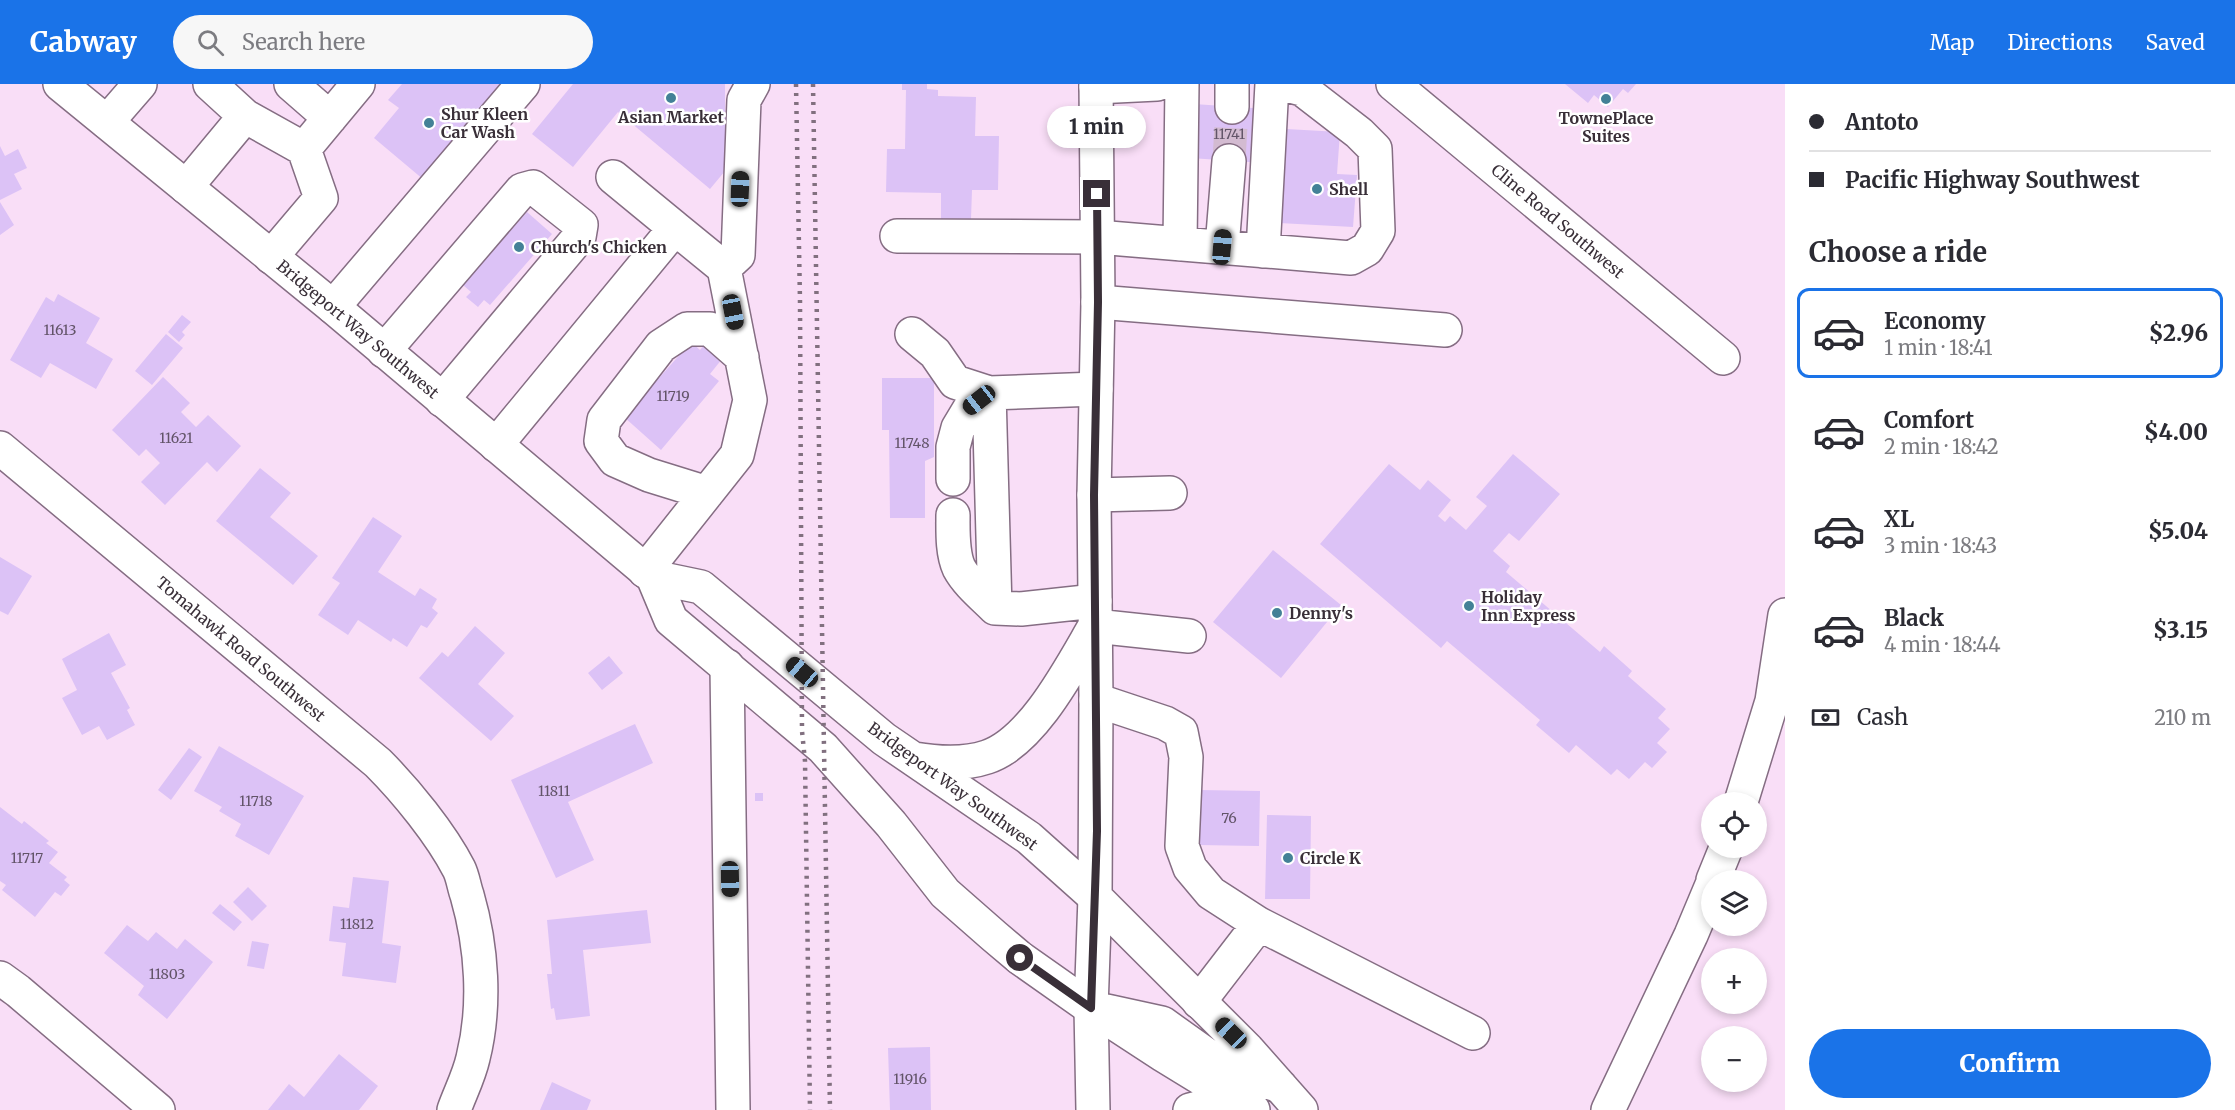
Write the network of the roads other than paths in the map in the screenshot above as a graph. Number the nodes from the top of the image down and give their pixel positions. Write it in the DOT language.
graph roads {
  1 [pos="60,84"];
  2 [pos="140,84"];
  3 [pos="210,84"];
  4 [pos="291,84"];
  5 [pos="358,84"];
  6 [pos="523,84"];
  7 [pos="753,84"];
  8 [pos="1157,84"];
  9 [pos="1182,84"];
  10 [pos="1272,84"];
  11 [pos="1283,84"];
  12 [pos="1393,84"];
  13 [pos="1096,86"];
  14 [pos="245,116"];
  15 [pos="330,118"];
  16 [pos="107,122"];
  17 [pos="304,149"];
  18 [pos="1229,160"];
  19 [pos="613,177"];
  20 [pos="186,187"];
  21 [pos="675,228"];
  22 [pos="897,236"];
  23 [pos="1097,237"];
  24 [pos="1179,244"];
  25 [pos="1222,247"];
  26 [pos="1263,250"];
  27 [pos="271,257"];
  28 [pos="724,268"];
  29 [pos="1098,302"];
  30 [pos="333,307"];
  31 [pos="1445,330"];
  32 [pos="912,334"];
  33 [pos="384,351"];
  34 [pos="742,357"];
  35 [pos="1724,358"];
  36 [pos="1096,389"];
  37 [pos="989,393"];
  38 [pos="442,400"];
  39 [pos="496,445"];
  40 [pos="0,448"];
  41 [pos="953,479"];
  42 [pos="707,492"];
  43 [pos="1170,494"];
  44 [pos="1094,495"];
  45 [pos="953,515"];
  46 [pos="649,574"];
  47 [pos="995,608"];
  48 [pos="1095,613"];
  49 [pos="1785,615"];
  50 [pos="1189,636"];
  51 [pos="727,666"];
  52 [pos="1096,700"];
  53 [pos="912,758"];
  54 [pos="1745,792"];
  55 [pos="1095,897"];
  56 [pos="1701,911"];
  57 [pos="1259,924"];
  58 [pos="0,978"];
  59 [pos="1199,1002"];
  60 [pos="1091,1008"];
  61 [pos="1473,1033"];
  62 [pos="1292,1099"];
  63 [pos="1248,1108"];
  64 [pos="158,1110"];
  65 [pos="454,1110"];
  66 [pos="734,1110"];
  67 [pos="1093,1110"];
  68 [pos="1190,1110"];
  69 [pos="1608,1110"];
  1 -- 16 [label="main road, Bridgeport Way Southwest"];
  2 -- 16 [label="main road"];
  3 -- 14 [label="main road"];
  4 -- 15 [label="main road"];
  5 -- 15 [label="main road"];
  6 -- 30 [label="main road"];
  7 -- 28 [label="main road"];
  8 -- 13 [label="main road"];
  9 -- 24 [label="main road"];
  10 -- 26 [label="main road"];
  11 -- 26 [label="main road"];
  12 -- 35 [label="main road, Cline Road Southwest"];
  13 -- 23 [label="main road"];
  14 -- 17 [label="main road"];
  14 -- 20 [label="main road"];
  15 -- 17 [label="main road"];
  16 -- 20 [label="main road, Bridgeport Way Southwest"];
  17 -- 27 [label="main road"];
  18 -- 25 [label="main road"];
  19 -- 21 [label="main road"];
  20 -- 27 [label="main road, Bridgeport Way Southwest"];
  21 -- 28 [label="main road"];
  21 -- 39 [label="main road"];
  22 -- 23 [label="main road"];
  23 -- 24 [label="main road"];
  23 -- 29 [label="main road"];
  24 -- 25 [label="main road"];
  25 -- 26 [label="main road"];
  27 -- 30 [label="main road, Bridgeport Way Southwest"];
  28 -- 34 [label="main road"];
  29 -- 31 [label="main road"];
  29 -- 36 [label="main road"];
  30 -- 33 [label="main road, Bridgeport Way Southwest"];
  32 -- 37 [label="main road"];
  33 -- 38 [label="main road, Bridgeport Way Southwest"];
  33 -- 38 [label="main road"];
  34 -- 42 [label="main road"];
  34 -- 42 [label="main road"];
  36 -- 37 [label="main road"];
  36 -- 44 [label="main road"];
  37 -- 41 [label="main road"];
  37 -- 47 [label="main road"];
  38 -- 39 [label="main road, Bridgeport Way Southwest"];
  39 -- 46 [label="main road, Bridgeport Way Southwest"];
  40 -- 65 [label="main road, Tomahawk Road Southwest"];
  42 -- 46 [label="main road"];
  43 -- 44 [label="main road"];
  44 -- 48 [label="main road"];
  45 -- 47 [label="main road"];
  46 -- 51 [label="main road, Bridgeport Way Southwest"];
  46 -- 53 [label="main road, Bridgeport Way Southwest"];
  47 -- 48 [label="main road"];
  48 -- 50 [label="main road"];
  48 -- 52 [label="main road"];
  48 -- 53 [label="main road"];
  49 -- 54 [label="main road"];
  51 -- 60 [label="main road, Bridgeport Way Southwest"];
  51 -- 66 [label="main road"];
  52 -- 55 [label="main road"];
  52 -- 57 [label="main road"];
  53 -- 55 [label="main road, Bridgeport Way Southwest"];
  55 -- 59 [label="main road, Bridgeport Way Southwest"];
  55 -- 60 [label="main road"];
  56 -- 69 [label="main road"];
  57 -- 59 [label="main road"];
  57 -- 61 [label="main road"];
  58 -- 64 [label="main road"];
  59 -- 62 [label="main road, Bridgeport Way Southwest"];
  60 -- 62 [label="main road"];
  60 -- 63 [label="main road, Bridgeport Way Southwest"];
  60 -- 67 [label="main road"];
  63 -- 68 [label="main road"];
}
